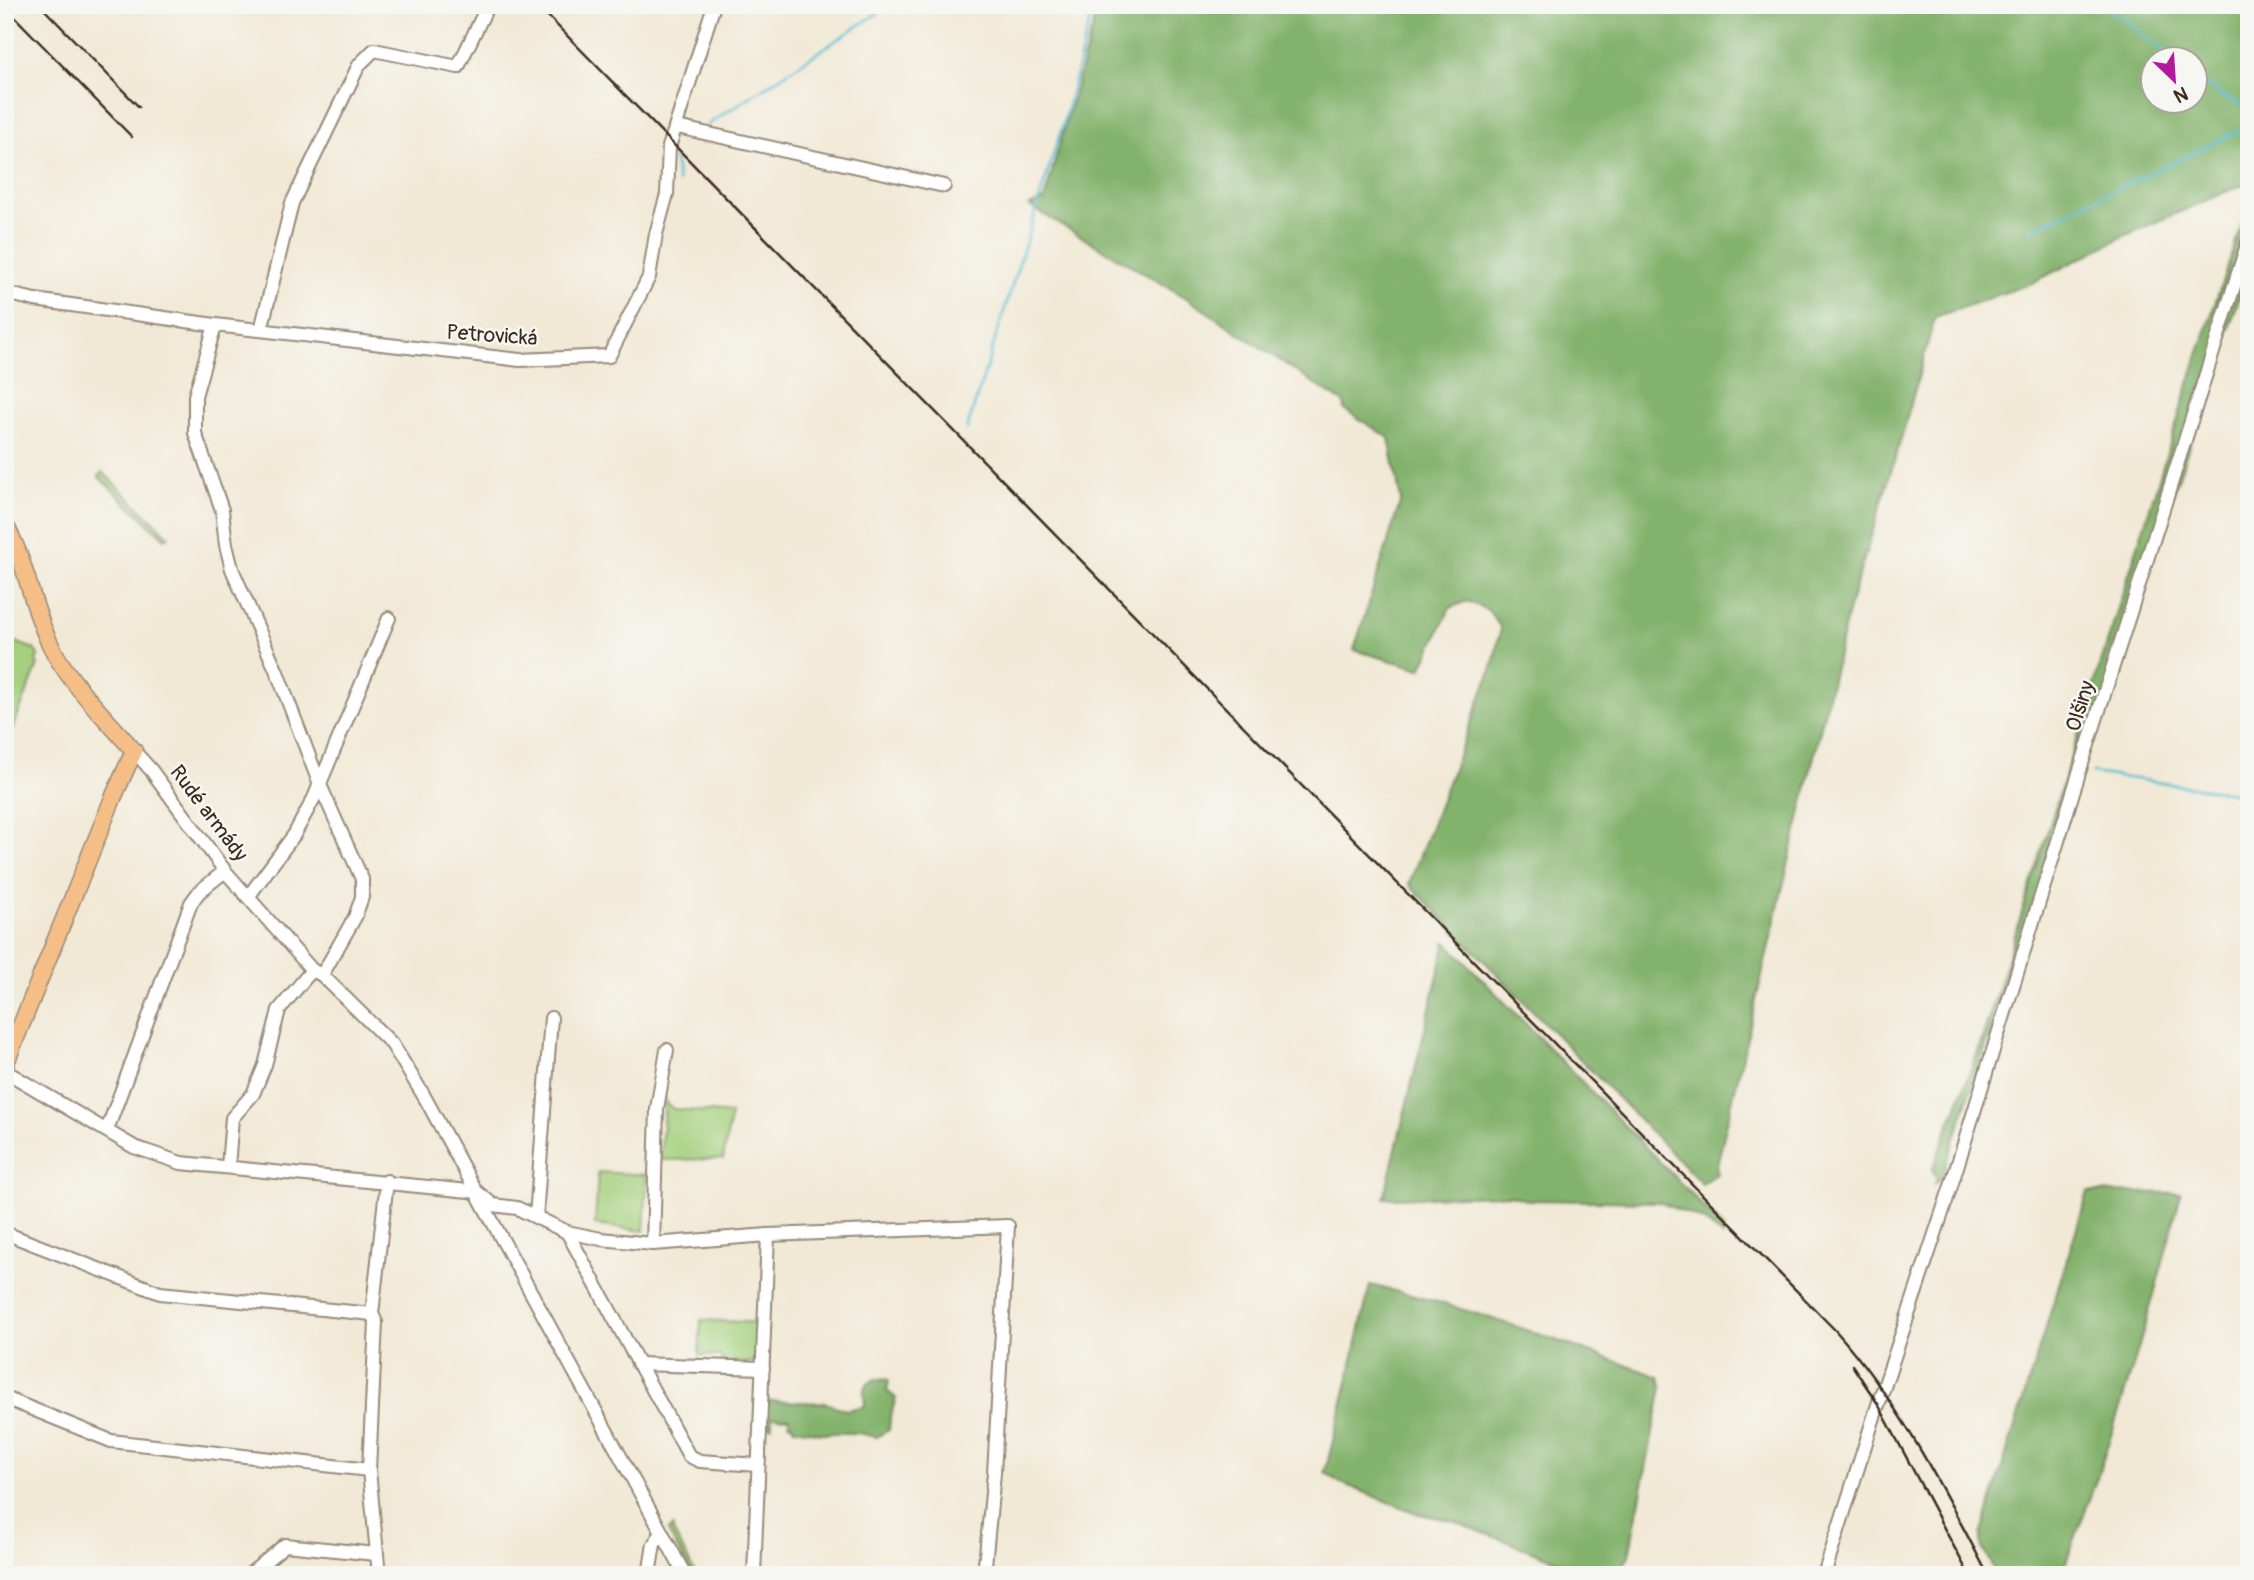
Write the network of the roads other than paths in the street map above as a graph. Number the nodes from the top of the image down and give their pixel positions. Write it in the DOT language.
graph roads {
  1 [pos="488,5"];
  2 [pos="714,5"];
  3 [pos="677,127"];
  4 [pos="944,186"];
  5 [pos="2249,239"];
  6 [pos="5,293"];
  7 [pos="215,325"];
  8 [pos="261,330"];
  9 [pos="8,536"];
  10 [pos="389,618"];
  11 [pos="134,751"];
  12 [pos="320,785"];
  13 [pos="225,871"];
  14 [pos="248,897"];
  15 [pos="317,972"];
  16 [pos="551,1018"];
  17 [pos="667,1050"];
  18 [pos="5,1065"];
  19 [pos="5,1071"];
  20 [pos="107,1130"];
  21 [pos="228,1167"];
  22 [pos="387,1181"];
  23 [pos="477,1192"];
  24 [pos="536,1217"];
  25 [pos="567,1232"];
  26 [pos="5,1233"];
  27 [pos="768,1235"];
  28 [pos="653,1244"];
  29 [pos="372,1314"];
  30 [pos="638,1364"];
  31 [pos="763,1368"];
  32 [pos="5,1398"];
  33 [pos="758,1465"];
  34 [pos="369,1470"];
  35 [pos="662,1533"];
  36 [pos="376,1553"];
  37 [pos="249,1575"];
  38 [pos="379,1575"];
  39 [pos="649,1575"];
  40 [pos="685,1575"];
  41 [pos="754,1575"];
  42 [pos="985,1575"];
  43 [pos="1824,1575"];
  1 -- 8 [label="street"];
  2 -- 3 [label="street, Petrovická"];
  3 -- 4 [label="street"];
  3 -- 8 [label="street, Petrovická"];
  5 -- 43 [label="street, Olšiny"];
  6 -- 7 [label="street, Petrovická"];
  7 -- 8 [label="street, Petrovická"];
  7 -- 12 [label="street"];
  9 -- 11 [label="main road, Rudé armády"];
  10 -- 12 [label="street"];
  11 -- 13 [label="street, Rudé armády"];
  11 -- 18 [label="main road"];
  12 -- 14 [label="street"];
  12 -- 15 [label="street"];
  13 -- 14 [label="street, Rudé armády"];
  13 -- 20 [label="street"];
  14 -- 15 [label="street, Rudé armády"];
  15 -- 21 [label="street"];
  15 -- 23 [label="street, Rudé armády"];
  16 -- 24 [label="street"];
  17 -- 28 [label="street"];
  19 -- 20 [label="street"];
  20 -- 21 [label="street"];
  21 -- 22 [label="street"];
  22 -- 23 [label="street"];
  22 -- 29 [label="street"];
  23 -- 24 [label="street"];
  23 -- 35 [label="street, Rudé armády"];
  24 -- 25 [label="street"];
  25 -- 28 [label="street"];
  25 -- 30 [label="street"];
  26 -- 29 [label="street"];
  27 -- 28 [label="street"];
  27 -- 31 [label="street"];
  27 -- 42 [label="street"];
  29 -- 34 [label="street"];
  30 -- 31 [label="street"];
  30 -- 33 [label="street"];
  31 -- 33 [label="street"];
  32 -- 34 [label="street"];
  33 -- 41 [label="street"];
  34 -- 36 [label="street"];
  35 -- 39 [label="street"];
  35 -- 40 [label="street, Rudé armády"];
  36 -- 37 [label="street"];
  36 -- 38 [label="street"];
}
